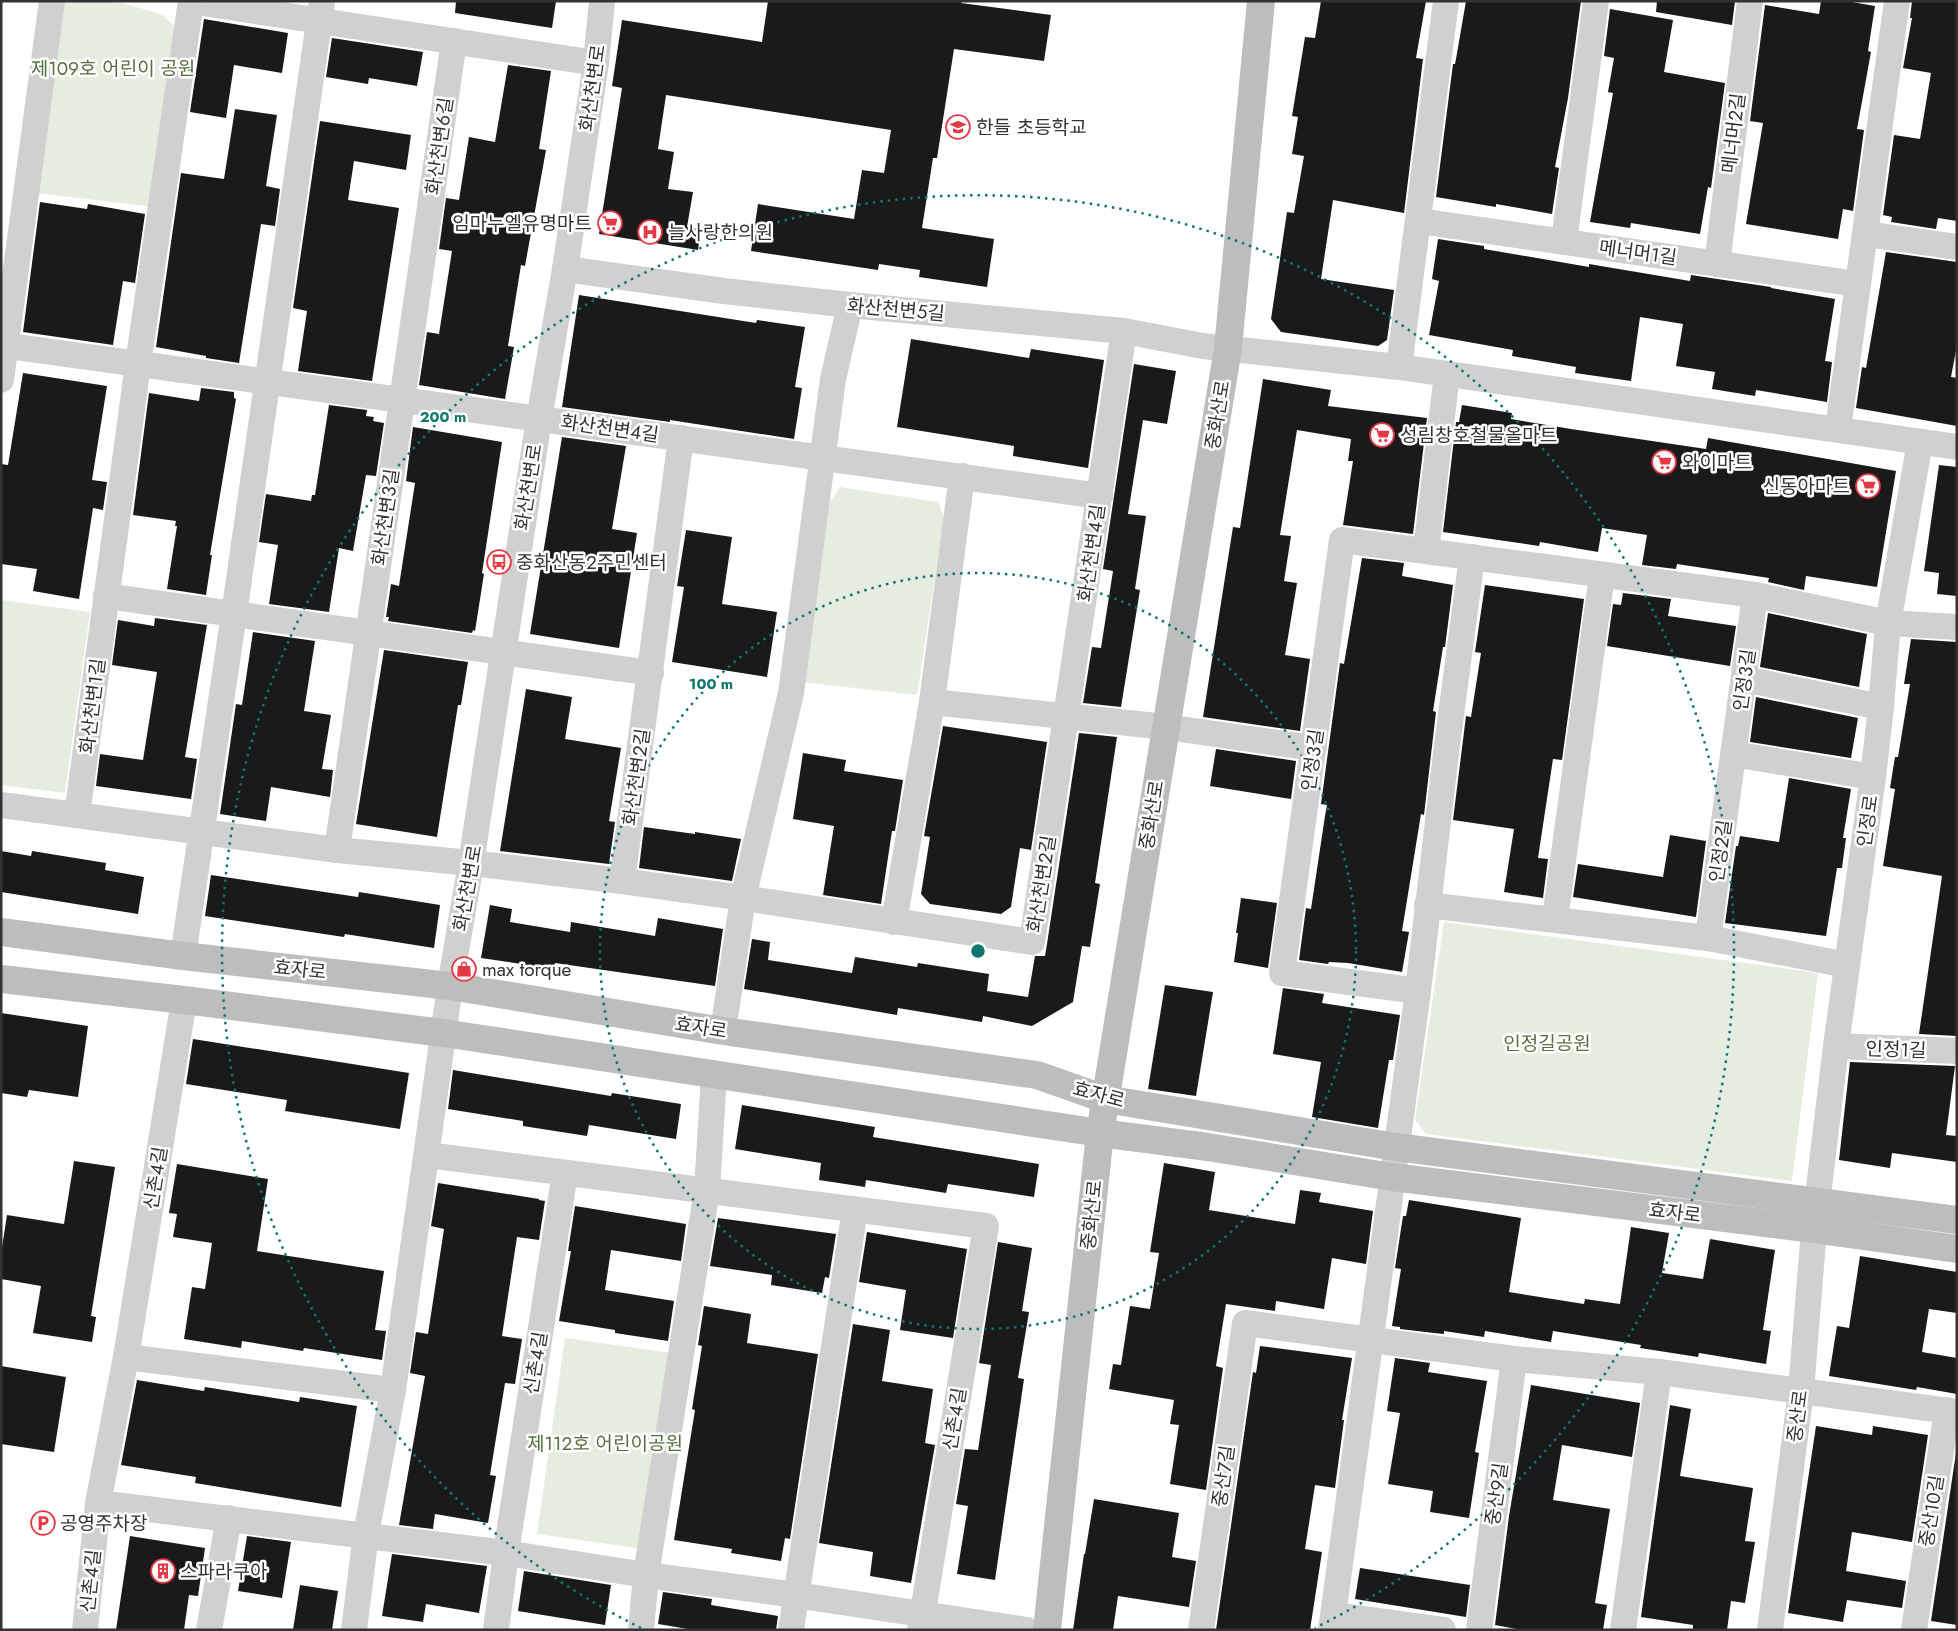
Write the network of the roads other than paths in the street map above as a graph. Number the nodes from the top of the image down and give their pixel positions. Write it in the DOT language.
graph roads {
  1 [pos="52,1"];
  2 [pos="190,1"];
  3 [pos="602,1"];
  4 [pos="1261,1"];
  5 [pos="1446,1"];
  6 [pos="1596,1"];
  7 [pos="1750,1"];
  8 [pos="1897,1"];
  9 [pos="321,11"];
  10 [pos="454,40"];
  11 [pos="596,63"];
  12 [pos="1419,220"];
  13 [pos="1866,234"];
  14 [pos="1564,241"];
  15 [pos="1957,247"];
  16 [pos="424,250"];
  17 [pos="1716,264"];
  18 [pos="565,269"];
  19 [pos="1858,284"];
  20 [pos="850,305"];
  21 [pos="1124,331"];
  22 [pos="4,345"];
  23 [pos="1228,348"];
  24 [pos="138,364"];
  25 [pos="1399,367"];
  26 [pos="1448,374"];
  27 [pos="1,380"];
  28 [pos="266,382"];
  29 [pos="402,400"];
  30 [pos="538,419"];
  31 [pos="1838,429"];
  32 [pos="681,438"];
  33 [pos="1920,442"];
  34 [pos="1957,447"];
  35 [pos="823,458"];
  36 [pos="962,476"];
  37 [pos="1100,496"];
  38 [pos="1426,551"];
  39 [pos="1472,558"];
  40 [pos="1602,574"];
  41 [pos="1755,595"];
  42 [pos="106,596"];
  43 [pos="234,614"];
  44 [pos="1888,623"];
  45 [pos="1957,627"];
  46 [pos="369,633"];
  47 [pos="504,652"];
  48 [pos="651,673"];
  49 [pos="1744,679"];
  50 [pos="932,702"];
  51 [pos="1881,707"];
  52 [pos="1066,718"];
  53 [pos="1166,727"];
  54 [pos="1314,748"];
  55 [pos="1733,759"];
  56 [pos="1873,777"];
  57 [pos="1,805"];
  58 [pos="77,815"];
  59 [pos="200,832"];
  60 [pos="337,850"];
  61 [pos="471,863"];
  62 [pos="622,881"];
  63 [pos="743,898"];
  64 [pos="1427,905"];
  65 [pos="1555,919"];
  66 [pos="894,922"];
  67 [pos="1,932"];
  68 [pos="1708,938"];
  69 [pos="182,956"];
  70 [pos="1847,965"];
  71 [pos="1,980"];
  72 [pos="450,986"];
  73 [pos="1418,991"];
  74 [pos="184,1000"];
  75 [pos="723,1031"];
  76 [pos="443,1033"];
  77 [pos="1836,1046"];
  78 [pos="1957,1051"];
  79 [pos="714,1075"];
  80 [pos="1105,1099"];
  81 [pos="1100,1133"];
  82 [pos="1396,1147"];
  83 [pos="428,1155"];
  84 [pos="565,1172"];
  85 [pos="1392,1177"];
  86 [pos="707,1190"];
  87 [pos="1818,1202"];
  88 [pos="856,1209"];
  89 [pos="1957,1220"];
  90 [pos="1814,1229"];
  91 [pos="1957,1249"];
  92 [pos="1370,1340"];
  93 [pos="126,1357"];
  94 [pos="1514,1359"];
  95 [pos="1658,1372"];
  96 [pos="393,1390"];
  97 [pos="1801,1391"];
  98 [pos="1952,1411"];
  99 [pos="98,1503"];
  100 [pos="229,1518"];
  101 [pos="366,1534"];
  102 [pos="506,1553"];
  103 [pos="646,1575"];
  104 [pos="796,1595"];
  105 [pos="921,1621"];
  106 [pos="1915,1621"];
  107 [pos="1332,1622"];
  108 [pos="85,1630"];
  109 [pos="209,1630"];
  110 [pos="354,1630"];
  111 [pos="496,1630"];
  112 [pos="641,1630"];
  113 [pos="791,1630"];
  114 [pos="1027,1630"];
  115 [pos="1046,1630"];
  116 [pos="1201,1630"];
  117 [pos="1443,1630"];
  118 [pos="1479,1630"];
  119 [pos="1623,1630"];
  120 [pos="1770,1630"];
  1 -- 22 [label="street"];
  2 -- 9 [label="street"];
  2 -- 24 [label="street"];
  3 -- 11 [label="street, 화산천변로"];
  4 -- 23 [label="street, 중화산로"];
  5 -- 12 [label="street"];
  6 -- 14 [label="street"];
  7 -- 17 [label="street, 메너머2길"];
  8 -- 13 [label="street"];
  9 -- 10 [label="street"];
  9 -- 28 [label="street"];
  10 -- 11 [label="street"];
  10 -- 16 [label="street, 화산천변6길"];
  11 -- 18 [label="street, 화산천변로"];
  12 -- 14 [label="street, 메너머1길"];
  12 -- 25 [label="street"];
  13 -- 15 [label="street"];
  13 -- 19 [label="street"];
  14 -- 17 [label="street, 메너머1길"];
  16 -- 29 [label="street, 화산천변3길"];
  17 -- 19 [label="street, 메너머1길"];
  18 -- 20 [label="street, 화산천변5길"];
  18 -- 30 [label="street, 화산천변로"];
  19 -- 31 [label="street"];
  20 -- 21 [label="street, 화산천변5길"];
  20 -- 35 [label="street"];
  21 -- 23 [label="street, 화산천변5길"];
  21 -- 37 [label="street"];
  22 -- 24 [label="street"];
  22 -- 27 [label="street"];
  23 -- 25 [label="street"];
  23 -- 53 [label="street, 중화산로"];
  24 -- 28 [label="street"];
  24 -- 42 [label="street"];
  25 -- 26 [label="street"];
  26 -- 31 [label="street"];
  26 -- 38 [label="street"];
  28 -- 29 [label="street"];
  28 -- 43 [label="street"];
  29 -- 30 [label="street"];
  29 -- 46 [label="street, 화산천변3길"];
  30 -- 32 [label="street, 화산천변4길"];
  30 -- 47 [label="street, 화산천변로"];
  31 -- 33 [label="street"];
  32 -- 35 [label="street, 화산천변4길"];
  32 -- 48 [label="street, 화산천변4길"];
  33 -- 34 [label="street"];
  33 -- 44 [label="street, 인정로"];
  35 -- 36 [label="street, 화산천변4길"];
  35 -- 63 [label="street"];
  36 -- 37 [label="street, 화산천변4길"];
  36 -- 50 [label="street"];
  37 -- 52 [label="street, 화산천변4길"];
  38 -- 39 [label="street, 인정3길"];
  38 -- 54 [label="street, 인정3길"];
  39 -- 40 [label="street, 인정3길"];
  39 -- 64 [label="street"];
  40 -- 41 [label="street, 인정3길"];
  40 -- 65 [label="street"];
  41 -- 44 [label="street, 인정3길"];
  41 -- 49 [label="street, 인정3길"];
  42 -- 43 [label="street"];
  42 -- 58 [label="street, 화산천변1길"];
  43 -- 46 [label="street"];
  43 -- 59 [label="street"];
  44 -- 45 [label="street, 인정3길"];
  44 -- 51 [label="street, 인정로"];
  46 -- 47 [label="street"];
  46 -- 60 [label="street"];
  47 -- 48 [label="street"];
  47 -- 61 [label="street, 화산천변로"];
  48 -- 62 [label="street, 화산천변2길"];
  49 -- 51 [label="street"];
  49 -- 55 [label="street, 인정3길"];
  50 -- 52 [label="street"];
  50 -- 66 [label="street"];
  51 -- 56 [label="street, 인정로"];
  52 -- 53 [label="street"];
  52 -- 66 [label="street, 화산천변2길"];
  53 -- 54 [label="street"];
  53 -- 80 [label="street, 중화산로"];
  54 -- 73 [label="street, 인정3길"];
  55 -- 56 [label="street"];
  55 -- 68 [label="street, 인정2길"];
  56 -- 70 [label="street, 인정로"];
  57 -- 58 [label="street"];
  58 -- 59 [label="street"];
  59 -- 60 [label="street"];
  59 -- 69 [label="street"];
  60 -- 61 [label="street"];
  61 -- 62 [label="street, 화산천변2길"];
  61 -- 72 [label="street, 화산천변로"];
  62 -- 63 [label="street, 화산천변2길"];
  63 -- 66 [label="street, 화산천변2길"];
  63 -- 75 [label="street"];
  64 -- 65 [label="street"];
  64 -- 73 [label="street"];
  65 -- 68 [label="street"];
  67 -- 69 [label="street, 효자로"];
  68 -- 70 [label="street"];
  69 -- 72 [label="street, 효자로"];
  70 -- 77 [label="street, 인정로"];
  71 -- 74 [label="street, 효자로"];
  72 -- 75 [label="street, 효자로"];
  72 -- 76 [label="street, 화산천변로"];
  73 -- 82 [label="street"];
  74 -- 76 [label="street, 효자로"];
  74 -- 93 [label="street, 신촌4길"];
  75 -- 80 [label="street, 효자로"];
  76 -- 79 [label="street, 효자로"];
  76 -- 83 [label="street"];
  77 -- 78 [label="street, 인정1길"];
  77 -- 87 [label="street, 인정로"];
  79 -- 81 [label="street, 효자로"];
  79 -- 86 [label="street"];
  80 -- 81 [label="street, 중화산로"];
  80 -- 82 [label="street, 효자로"];
  81 -- 85 [label="street, 효자로"];
  81 -- 115 [label="street, 중화산로"];
  82 -- 85 [label="street"];
  82 -- 87 [label="street, 효자로"];
  83 -- 84 [label="street"];
  83 -- 96 [label="street"];
  84 -- 86 [label="street"];
  84 -- 102 [label="street, 신촌4길"];
  85 -- 90 [label="street, 효자로"];
  85 -- 92 [label="street"];
  86 -- 88 [label="street"];
  86 -- 103 [label="street"];
  87 -- 89 [label="street, 효자로"];
  87 -- 90 [label="street, 중산로"];
  88 -- 104 [label="street"];
  88 -- 105 [label="street, 신촌4길"];
  90 -- 91 [label="street, 효자로"];
  90 -- 97 [label="street, 중산로"];
  92 -- 94 [label="street"];
  92 -- 107 [label="street"];
  92 -- 116 [label="street, 중산7길"];
  93 -- 96 [label="street"];
  93 -- 99 [label="street, 신촌4길"];
  94 -- 95 [label="street"];
  94 -- 118 [label="street, 중산9길"];
  95 -- 97 [label="street"];
  95 -- 119 [label="street"];
  96 -- 101 [label="street"];
  97 -- 98 [label="street, 중산10길"];
  97 -- 120 [label="street, 중산로"];
  98 -- 106 [label="street, 중산10길"];
  99 -- 100 [label="street"];
  99 -- 108 [label="street, 신촌4길"];
  100 -- 101 [label="street"];
  100 -- 109 [label="street"];
  101 -- 102 [label="street"];
  101 -- 110 [label="street"];
  102 -- 103 [label="street"];
  102 -- 111 [label="street, 신촌4길"];
  103 -- 104 [label="street"];
  103 -- 112 [label="street"];
  104 -- 105 [label="street"];
  104 -- 113 [label="street"];
  105 -- 114 [label="street"];
  107 -- 117 [label="street"];
}
